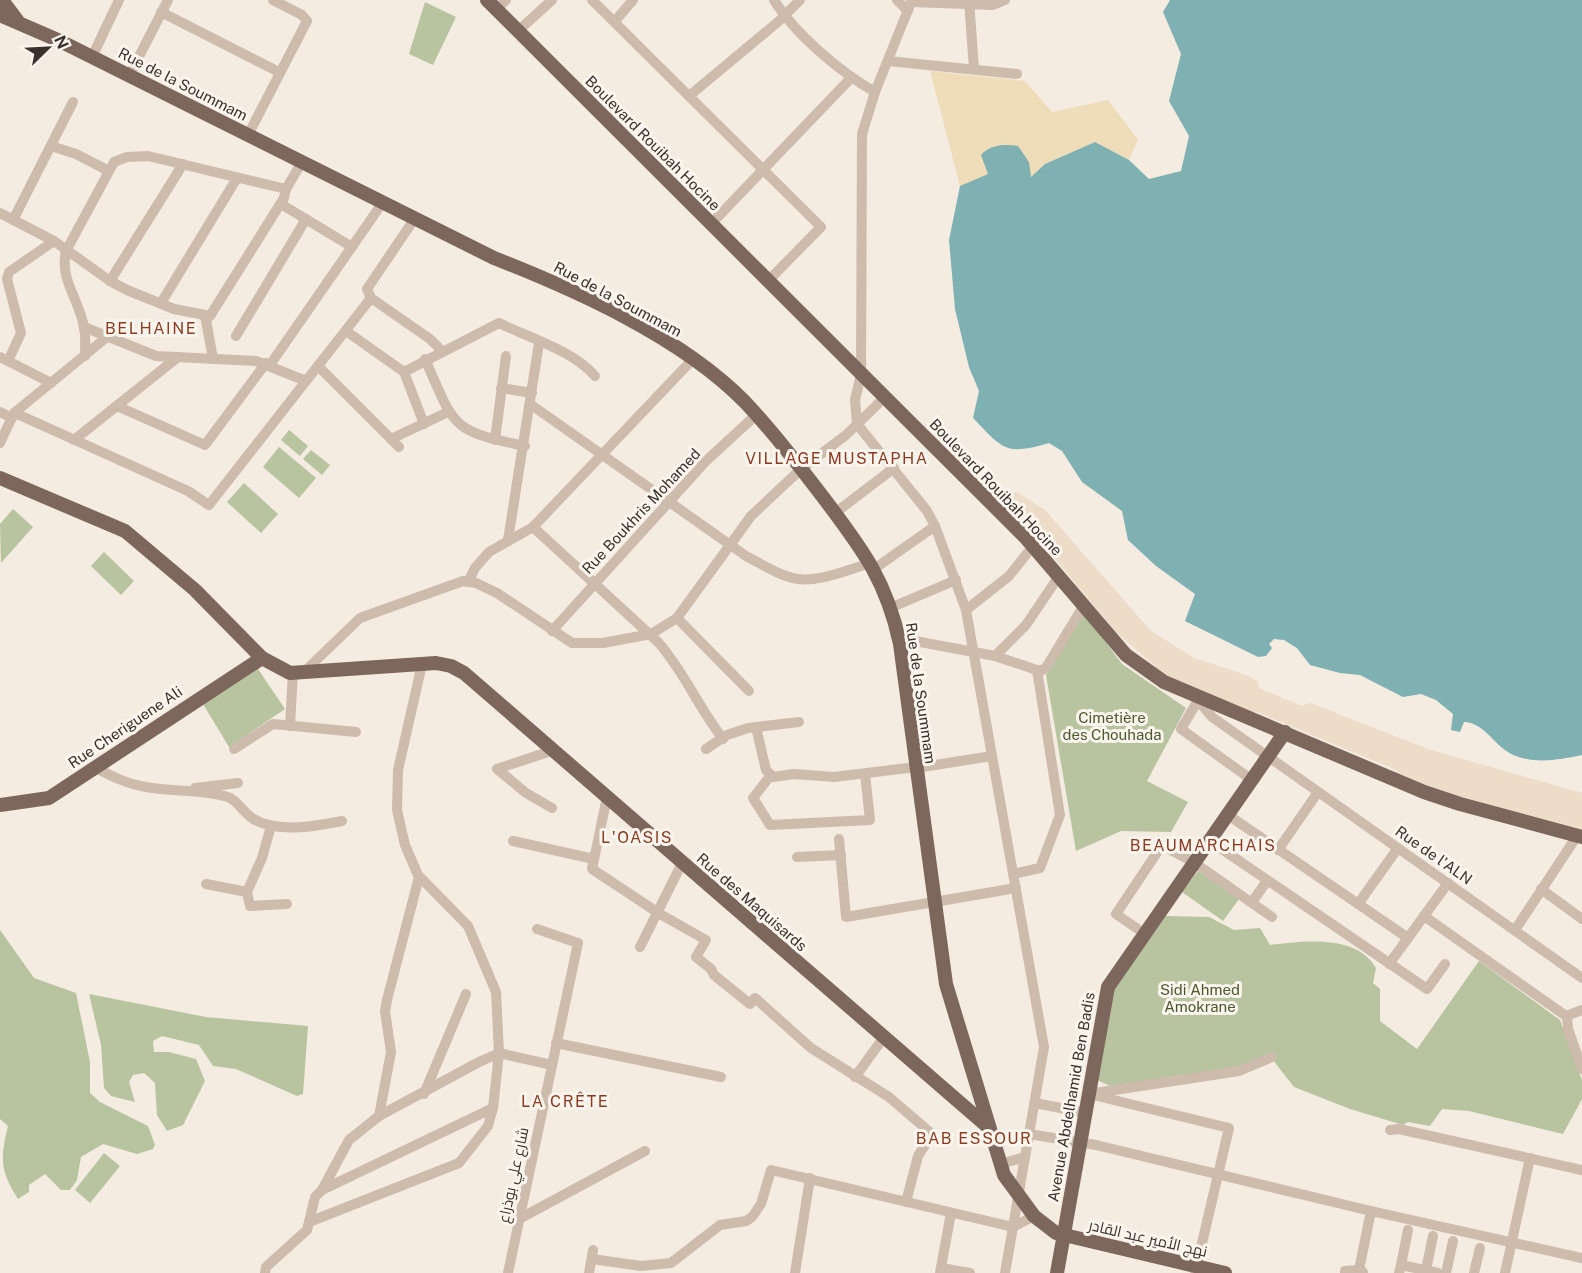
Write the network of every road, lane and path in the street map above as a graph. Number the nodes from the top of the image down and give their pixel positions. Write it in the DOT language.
graph roads {
  1 [pos="2,0"];
  2 [pos="119,0"];
  3 [pos="168,0"];
  4 [pos="273,0"];
  5 [pos="552,0"];
  6 [pos="592,0"];
  7 [pos="633,0"];
  8 [pos="774,0"];
  9 [pos="800,0"];
  10 [pos="897,0"];
  11 [pos="1005,0"];
  12 [pos="969,2"];
  13 [pos="496,3"];
  14 [pos="910,4"];
  15 [pos="161,12"];
  16 [pos="783,15"];
  17 [pos="8,19"];
  18 [pos="615,21"];
  19 [pos="518,31"];
  20 [pos="92,57"];
  21 [pos="888,61"];
  22 [pos="974,69"];
  23 [pos="279,72"];
  24 [pos="1017,74"];
  25 [pos="129,76"];
  26 [pos="850,78"];
  27 [pos="875,92"];
  28 [pos="689,96"];
  29 [pos="74,102"];
  30 [pos="248,135"];
  31 [pos="51,146"];
  32 [pos="302,162"];
  33 [pos="183,164"];
  34 [pos="108,170"];
  35 [pos="763,170"];
  36 [pos="237,178"];
  37 [pos="286,189"];
  38 [pos="383,202"];
  39 [pos="280,204"];
  40 [pos="0,213"];
  41 [pos="415,218"];
  42 [pos="306,219"];
  43 [pos="14,220"];
  44 [pos="711,224"];
  45 [pos="54,241"];
  46 [pos="352,247"];
  47 [pos="66,251"];
  48 [pos="5,270"];
  49 [pos="110,281"];
  50 [pos="768,281"];
  51 [pos="371,298"];
  52 [pos="160,303"];
  53 [pos="205,315"];
  54 [pos="84,327"];
  55 [pos="346,331"];
  56 [pos="236,336"];
  57 [pos="107,338"];
  58 [pos="539,343"];
  59 [pos="442,351"];
  60 [pos="85,356"];
  61 [pos="506,356"];
  62 [pos="178,357"];
  63 [pos="4,359"];
  64 [pos="213,359"];
  65 [pos="425,359"];
  66 [pos="693,359"];
  67 [pos="268,364"];
  68 [pos="318,366"];
  69 [pos="404,372"];
  70 [pos="861,375"];
  71 [pos="595,376"];
  72 [pos="306,381"];
  73 [pos="51,383"];
  74 [pos="501,388"];
  75 [pos="531,398"];
  76 [pos="884,398"];
  77 [pos="117,406"];
  78 [pos="0,412"];
  79 [pos="448,412"];
  80 [pos="14,415"];
  81 [pos="756,416"];
  82 [pos="424,424"];
  83 [pos="857,424"];
  84 [pos="391,439"];
  85 [pos="74,440"];
  86 [pos="495,440"];
  87 [pos="0,443"];
  88 [pos="525,446"];
  89 [pos="399,447"];
  90 [pos="602,454"];
  91 [pos="894,468"];
  92 [pos="801,469"];
  93 [pos="0,478"];
  94 [pos="669,501"];
  95 [pos="835,513"];
  96 [pos="935,526"];
  97 [pos="533,527"];
  98 [pos="508,540"];
  99 [pos="730,543"];
  100 [pos="1033,546"];
  101 [pos="873,566"];
  102 [pos="1059,576"];
  103 [pos="956,580"];
  104 [pos="468,582"];
  105 [pos="596,583"];
  106 [pos="1084,605"];
  107 [pos="890,608"];
  108 [pos="966,610"];
  109 [pos="677,618"];
  110 [pos="552,631"];
  111 [pos="651,634"];
  112 [pos="898,638"];
  113 [pos="973,652"];
  114 [pos="995,656"];
  115 [pos="262,658"];
  116 [pos="422,664"];
  117 [pos="1037,670"];
  118 [pos="299,672"];
  119 [pos="750,692"];
  120 [pos="1195,698"];
  121 [pos="799,722"];
  122 [pos="290,726"];
  123 [pos="756,727"];
  124 [pos="356,732"];
  125 [pos="1285,732"];
  126 [pos="723,739"];
  127 [pos="234,749"];
  128 [pos="706,749"];
  129 [pos="554,750"];
  130 [pos="992,756"];
  131 [pos="1268,757"];
  132 [pos="94,767"];
  133 [pos="916,768"];
  134 [pos="865,774"];
  135 [pos="771,775"];
  136 [pos="1252,780"];
  137 [pos="238,783"];
  138 [pos="186,790"];
  139 [pos="1318,792"];
  140 [pos="606,797"];
  141 [pos="0,805"];
  142 [pos="552,808"];
  143 [pos="1228,815"];
  144 [pos="342,821"];
  145 [pos="271,826"];
  146 [pos="1580,836"];
  147 [pos="839,839"];
  148 [pos="513,841"];
  149 [pos="1210,841"];
  150 [pos="1398,848"];
  151 [pos="1278,849"];
  152 [pos="841,855"];
  153 [pos="797,857"];
  154 [pos="594,859"];
  155 [pos="682,862"];
  156 [pos="1195,863"];
  157 [pos="1013,874"];
  158 [pos="419,877"];
  159 [pos="1267,881"];
  160 [pos="1448,883"];
  161 [pos="206,884"];
  162 [pos="1016,888"];
  163 [pos="1541,889"];
  164 [pos="247,892"];
  165 [pos="933,902"];
  166 [pos="1252,902"];
  167 [pos="287,904"];
  168 [pos="1358,904"];
  169 [pos="656,912"];
  170 [pos="1424,916"];
  171 [pos="1272,917"];
  172 [pos="1582,919"];
  173 [pos="537,929"];
  174 [pos="1515,930"];
  175 [pos="1145,934"];
  176 [pos="1408,938"];
  177 [pos="640,947"];
  178 [pos="1389,964"];
  179 [pos="1445,964"];
  180 [pos="1582,978"];
  181 [pos="466,994"];
  182 [pos="1582,1010"];
  183 [pos="1567,1015"];
  184 [pos="884,1037"];
  185 [pos="556,1043"];
  186 [pos="500,1053"];
  187 [pos="1272,1058"];
  188 [pos="552,1065"];
  189 [pos="1582,1069"];
  190 [pos="721,1077"];
  191 [pos="855,1077"];
  192 [pos="424,1094"];
  193 [pos="1089,1094"];
  194 [pos="1035,1103"];
  195 [pos="493,1108"];
  196 [pos="1086,1113"];
  197 [pos="379,1116"];
  198 [pos="988,1127"];
  199 [pos="1390,1130"];
  200 [pos="1029,1134"];
  201 [pos="1081,1142"];
  202 [pos="645,1151"];
  203 [pos="1025,1157"];
  204 [pos="1530,1158"];
  205 [pos="1000,1164"];
  206 [pos="1582,1170"];
  207 [pos="1218,1174"];
  208 [pos="810,1178"];
  209 [pos="322,1190"];
  210 [pos="1018,1198"];
  211 [pos="906,1202"];
  212 [pos="1371,1211"];
  213 [pos="951,1213"];
  214 [pos="1034,1216"];
  215 [pos="519,1219"];
  216 [pos="309,1222"];
  217 [pos="1013,1227"];
  218 [pos="1408,1230"];
  219 [pos="1064,1236"];
  220 [pos="1433,1236"];
  221 [pos="1453,1241"];
  222 [pos="1512,1242"];
  223 [pos="1480,1248"];
  224 [pos="1582,1257"];
  225 [pos="1400,1269"];
  226 [pos="941,1270"];
  227 [pos="1195,1270"];
  228 [pos="1426,1270"];
  229 [pos="1361,1271"];
  230 [pos="1219,1272"];
  231 [pos="265,1273"];
  232 [pos="508,1273"];
  233 [pos="589,1273"];
  234 [pos="795,1273"];
  235 [pos="970,1273"];
  236 [pos="1005,1273"];
  237 [pos="1057,1273"];
  238 [pos="1345,1273"];
  239 [pos="1438,1273"];
  240 [pos="1446,1273"];
  241 [pos="1474,1273"];
  242 [pos="1504,1273"];
  1 -- 17 [label="main road"];
  2 -- 20 [label="street"];
  3 -- 15 [label="street"];
  4 -- 23 [label="street"];
  5 -- 19 [label="street"];
  6 -- 18 [label="street"];
  7 -- 18 [label="street"];
  8 -- 16 [label="street"];
  9 -- 16 [label="street"];
  10 -- 14 [label="street"];
  11 -- 12 [label="street"];
  12 -- 14 [label="street"];
  12 -- 22 [label="street"];
  13 -- 19 [label="main road, Boulevard Rouibah Hocine"];
  14 -- 21 [label="street"];
  15 -- 23 [label="street"];
  15 -- 25 [label="street"];
  16 -- 26 [label="street"];
  16 -- 28 [label="street"];
  17 -- 20 [label="main road, Rue de la Soummam"];
  18 -- 28 [label="street"];
  19 -- 44 [label="main road, Boulevard Rouibah Hocine"];
  20 -- 25 [label="main road, Rue de la Soummam"];
  21 -- 22 [label="street"];
  21 -- 27 [label="street"];
  22 -- 24 [label="street"];
  23 -- 30 [label="street"];
  25 -- 30 [label="main road, Rue de la Soummam"];
  26 -- 27 [label="street"];
  26 -- 35 [label="street"];
  27 -- 70 [label="street"];
  28 -- 35 [label="street"];
  29 -- 31 [label="street"];
  30 -- 32 [label="main road, Rue de la Soummam"];
  31 -- 34 [label="street"];
  31 -- 43 [label="street"];
  32 -- 37 [label="street"];
  32 -- 38 [label="main road, Rue de la Soummam"];
  33 -- 34 [label="street"];
  33 -- 36 [label="street"];
  33 -- 49 [label="street"];
  34 -- 47 [label="street"];
  35 -- 44 [label="street"];
  35 -- 50 [label="street"];
  36 -- 37 [label="street"];
  36 -- 52 [label="street"];
  37 -- 39 [label="street"];
  38 -- 41 [label="main road, Rue de la Soummam"];
  38 -- 46 [label="street"];
  39 -- 42 [label="street"];
  39 -- 53 [label="street"];
  40 -- 43 [label="street"];
  41 -- 51 [label="street"];
  41 -- 66 [label="main road, Rue de la Soummam"];
  42 -- 46 [label="street"];
  42 -- 56 [label="street"];
  43 -- 45 [label="street"];
  44 -- 50 [label="main road, Boulevard Rouibah Hocine"];
  45 -- 47 [label="street"];
  45 -- 48 [label="street"];
  46 -- 67 [label="street"];
  47 -- 49 [label="street"];
  47 -- 54 [label="street"];
  48 -- 63 [label="street"];
  49 -- 52 [label="street"];
  50 -- 70 [label="main road, Boulevard Rouibah Hocine"];
  51 -- 55 [label="street"];
  51 -- 59 [label="street"];
  52 -- 53 [label="street"];
  53 -- 64 [label="street"];
  54 -- 57 [label="street"];
  54 -- 60 [label="street"];
  55 -- 68 [label="street"];
  55 -- 69 [label="street"];
  57 -- 60 [label="street"];
  57 -- 62 [label="street"];
  58 -- 59 [label="street"];
  58 -- 71 [label="street"];
  58 -- 75 [label="street"];
  59 -- 65 [label="street"];
  60 -- 73 [label="street"];
  61 -- 74 [label="street"];
  62 -- 64 [label="street"];
  62 -- 77 [label="street"];
  63 -- 73 [label="street"];
  64 -- 67 [label="street"];
  65 -- 69 [label="street"];
  65 -- 79 [label="street"];
  66 -- 81 [label="main road, Rue de la Soummam"];
  66 -- 90 [label="street"];
  67 -- 72 [label="street"];
  67 -- 77 [label="street"];
  68 -- 72 [label="street"];
  68 -- 84 [label="street"];
  69 -- 82 [label="street"];
  70 -- 76 [label="main road, Boulevard Rouibah Hocine"];
  70 -- 83 [label="street"];
  72 -- 85 [label="street"];
  73 -- 80 [label="street"];
  74 -- 75 [label="street"];
  74 -- 86 [label="street"];
  75 -- 88 [label="street"];
  75 -- 90 [label="street"];
  76 -- 83 [label="street"];
  76 -- 100 [label="main road, Boulevard Rouibah Hocine"];
  77 -- 85 [label="street"];
  78 -- 80 [label="street"];
  79 -- 82 [label="street"];
  79 -- 86 [label="street"];
  80 -- 85 [label="street"];
  80 -- 87 [label="street"];
  81 -- 92 [label="main road, Rue de la Soummam"];
  81 -- 94 [label="street, Rue Boukhris Mohamed"];
  82 -- 84 [label="street"];
  83 -- 91 [label="street"];
  83 -- 92 [label="street"];
  84 -- 89 [label="street"];
  86 -- 88 [label="street"];
  88 -- 98 [label="street"];
  90 -- 94 [label="street"];
  90 -- 97 [label="street"];
  91 -- 95 [label="street"];
  91 -- 96 [label="street"];
  92 -- 95 [label="main road, Rue de la Soummam"];
  92 -- 99 [label="street"];
  93 -- 115 [label="main road"];
  94 -- 99 [label="street"];
  94 -- 105 [label="street, Rue Boukhris Mohamed"];
  95 -- 101 [label="main road, Rue de la Soummam"];
  96 -- 101 [label="street"];
  96 -- 103 [label="street"];
  97 -- 98 [label="street"];
  97 -- 105 [label="street"];
  98 -- 104 [label="street"];
  99 -- 101 [label="street"];
  99 -- 109 [label="street"];
  100 -- 102 [label="main road, Boulevard Rouibah Hocine"];
  100 -- 108 [label="street"];
  101 -- 107 [label="main road, Rue de la Soummam"];
  102 -- 106 [label="main road, Boulevard Rouibah Hocine"];
  102 -- 114 [label="street"];
  103 -- 107 [label="street"];
  103 -- 108 [label="street"];
  104 -- 110 [label="street"];
  104 -- 118 [label="street"];
  105 -- 110 [label="street, Rue Boukhris Mohamed"];
  105 -- 111 [label="street"];
  106 -- 117 [label="street"];
  106 -- 120 [label="main road, Boulevard Rouibah Hocine"];
  107 -- 112 [label="main road, Rue de la Soummam"];
  108 -- 113 [label="street"];
  109 -- 111 [label="street"];
  109 -- 119 [label="street"];
  110 -- 111 [label="street"];
  111 -- 126 [label="street"];
  112 -- 113 [label="street"];
  112 -- 133 [label="main road, Rue de la Soummam"];
  113 -- 114 [label="street"];
  113 -- 130 [label="street"];
  114 -- 117 [label="street"];
  115 -- 118 [label="main road"];
  115 -- 132 [label="main road, Rue Cheriguene Ali"];
  116 -- 118 [label="main road, Rue des Maquisards"];
  116 -- 129 [label="main road, Rue des Maquisards"];
  116 -- 158 [label="street"];
  117 -- 157 [label="street"];
  118 -- 122 [label="street"];
  120 -- 125 [label="main road, Boulevard Rouibah Hocine"];
  120 -- 131 [label="street, Rue de l'ALN"];
  120 -- 136 [label="street"];
  121 -- 123 [label="street"];
  122 -- 124 [label="street"];
  122 -- 127 [label="street"];
  123 -- 126 [label="street"];
  123 -- 135 [label="street"];
  125 -- 131 [label="main road, Avenue Abdelhamid Ben Badis"];
  125 -- 146 [label="main road, Boulevard Rouibah Hocine"];
  126 -- 128 [label="street"];
  129 -- 140 [label="main road, Rue des Maquisards"];
  129 -- 142 [label="street"];
  130 -- 133 [label="street"];
  130 -- 157 [label="street"];
  131 -- 136 [label="main road, Avenue Abdelhamid Ben Badis"];
  131 -- 139 [label="street, Rue de l'ALN"];
  132 -- 138 [label="street"];
  132 -- 141 [label="main road, Rue Cheriguene Ali"];
  133 -- 134 [label="street"];
  133 -- 165 [label="main road, Rue de la Soummam"];
  134 -- 135 [label="street"];
  134 -- 135 [label="street"];
  136 -- 143 [label="main road, Avenue Abdelhamid Ben Badis"];
  137 -- 138 [label="street"];
  138 -- 145 [label="street"];
  139 -- 150 [label="street, Rue de l'ALN"];
  139 -- 151 [label="street"];
  140 -- 154 [label="street"];
  140 -- 155 [label="main road, Rue des Maquisards"];
  143 -- 149 [label="main road, Avenue Abdelhamid Ben Badis"];
  143 -- 151 [label="street"];
  144 -- 145 [label="street"];
  145 -- 164 [label="street"];
  146 -- 163 [label="street"];
  147 -- 152 [label="street"];
  148 -- 154 [label="street"];
  149 -- 156 [label="main road, Avenue Abdelhamid Ben Badis"];
  149 -- 159 [label="street"];
  150 -- 160 [label="street, Rue de l'ALN"];
  150 -- 168 [label="street"];
  151 -- 168 [label="street"];
  152 -- 153 [label="street"];
  152 -- 165 [label="street"];
  154 -- 169 [label="street"];
  155 -- 169 [label="street"];
  155 -- 184 [label="main road, Rue des Maquisards"];
  156 -- 166 [label="street"];
  156 -- 175 [label="main road, Avenue Abdelhamid Ben Badis"];
  156 -- 175 [label="street"];
  157 -- 162 [label="street"];
  158 -- 186 [label="street"];
  158 -- 197 [label="street"];
  159 -- 166 [label="street"];
  159 -- 178 [label="street"];
  160 -- 170 [label="street"];
  160 -- 174 [label="street, Rue de l'ALN"];
  161 -- 164 [label="street"];
  162 -- 165 [label="street"];
  162 -- 194 [label="street"];
  163 -- 172 [label="street"];
  163 -- 174 [label="street"];
  164 -- 167 [label="street"];
  165 -- 198 [label="main road, Rue de la Soummam"];
  166 -- 171 [label="street"];
  168 -- 176 [label="street"];
  169 -- 177 [label="street"];
  169 -- 191 [label="street"];
  170 -- 176 [label="street"];
  170 -- 183 [label="street"];
  173 -- 185 [label="street, شارع علي بوذراع"];
  174 -- 180 [label="street, Rue de l'ALN"];
  175 -- 193 [label="main road, Avenue Abdelhamid Ben Badis"];
  176 -- 178 [label="street"];
  178 -- 179 [label="street"];
  181 -- 192 [label="street"];
  182 -- 183 [label="street"];
  183 -- 189 [label="street"];
  184 -- 191 [label="street"];
  184 -- 198 [label="main road, Rue des Maquisards"];
  185 -- 188 [label="street, شارع علي بوذراع"];
  185 -- 190 [label="street"];
  186 -- 188 [label="street"];
  186 -- 192 [label="street"];
  186 -- 195 [label="street"];
  187 -- 193 [label="street"];
  188 -- 215 [label="street, شارع علي بوذراع"];
  191 -- 211 [label="street"];
  192 -- 197 [label="street"];
  193 -- 196 [label="main road, Avenue Abdelhamid Ben Badis"];
  193 -- 207 [label="street"];
  194 -- 196 [label="street"];
  194 -- 200 [label="street"];
  195 -- 209 [label="street"];
  195 -- 216 [label="street"];
  196 -- 201 [label="main road, Avenue Abdelhamid Ben Badis"];
  197 -- 209 [label="street"];
  198 -- 205 [label="main road, Rue de la Soummam"];
  199 -- 204 [label="street"];
  200 -- 201 [label="street"];
  200 -- 203 [label="street"];
  201 -- 207 [label="street"];
  201 -- 219 [label="main road, Avenue Abdelhamid Ben Badis"];
  202 -- 215 [label="street"];
  203 -- 205 [label="street"];
  203 -- 210 [label="street"];
  204 -- 206 [label="street"];
  204 -- 222 [label="street"];
  205 -- 210 [label="main road, Rue de la Soummam"];
  207 -- 212 [label="street"];
  207 -- 227 [label="street"];
  208 -- 211 [label="street"];
  208 -- 233 [label="street"];
  208 -- 234 [label="street"];
  209 -- 216 [label="street"];
  210 -- 214 [label="main road, نهج الأمير عبد القادر"];
  210 -- 217 [label="street"];
  211 -- 213 [label="street"];
  212 -- 222 [label="street"];
  212 -- 229 [label="street"];
  213 -- 217 [label="street"];
  213 -- 226 [label="street"];
  214 -- 217 [label="street"];
  214 -- 219 [label="main road, نهج الأمير عبد القادر"];
  215 -- 232 [label="street, شارع علي بوذراع"];
  216 -- 231 [label="street"];
  217 -- 236 [label="street"];
  218 -- 225 [label="street"];
  219 -- 227 [label="main road, نهج الأمير عبد القادر"];
  219 -- 237 [label="main road, Avenue Abdelhamid Ben Badis"];
  220 -- 228 [label="street"];
  221 -- 240 [label="street"];
  222 -- 224 [label="street"];
  222 -- 242 [label="street"];
  223 -- 241 [label="street"];
  225 -- 228 [label="street"];
  226 -- 235 [label="street"];
  227 -- 230 [label="main road, نهج الأمير عبد القادر"];
  228 -- 239 [label="street"];
  229 -- 238 [label="street"];
}
